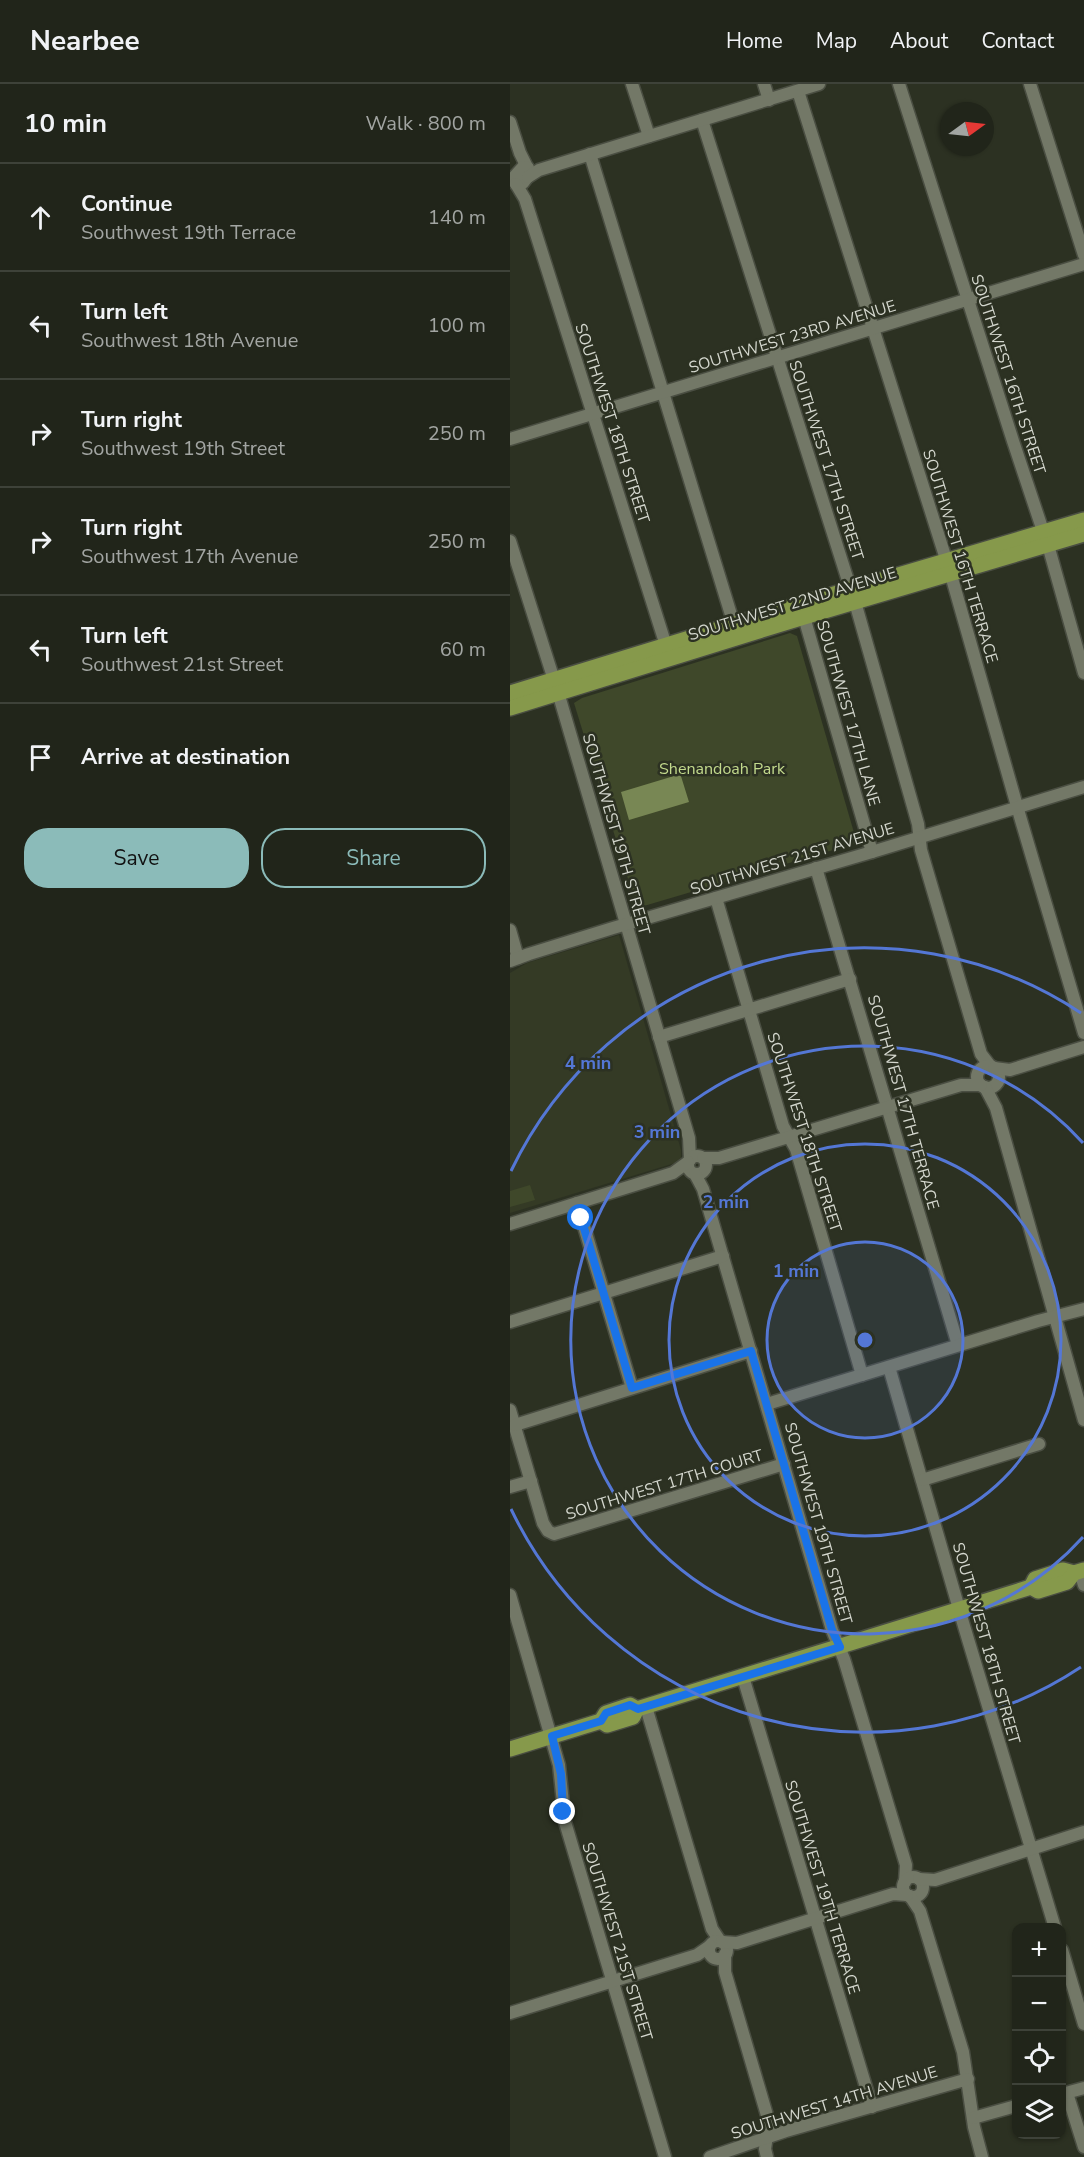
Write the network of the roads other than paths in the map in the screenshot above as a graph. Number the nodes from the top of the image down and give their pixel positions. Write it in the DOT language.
graph roads {
  1 [pos="632,84"];
  2 [pos="764,84"];
  3 [pos="819,84"];
  4 [pos="899,84"];
  5 [pos="1030,84"];
  6 [pos="798,91"];
  7 [pos="769,100"];
  8 [pos="702,120"];
  9 [pos="510,122"];
  10 [pos="649,136"];
  11 [pos="590,154"];
  12 [pos="521,176"];
  13 [pos="1084,255"];
  14 [pos="1084,264"];
  15 [pos="968,300"];
  16 [pos="873,328"];
  17 [pos="777,358"];
  18 [pos="663,393"];
  19 [pos="593,414"];
  20 [pos="510,439"];
  21 [pos="1084,520"];
  22 [pos="1084,534"];
  23 [pos="1046,539"];
  24 [pos="510,541"];
  25 [pos="949,568"];
  26 [pos="853,596"];
  27 [pos="804,617"];
  28 [pos="736,631"];
  29 [pos="668,652"];
  30 [pos="1084,673"];
  31 [pos="556,686"];
  32 [pos="510,693"];
  33 [pos="510,708"];
  34 [pos="1084,787"];
  35 [pos="1017,807"];
  36 [pos="920,837"];
  37 [pos="872,852"];
  38 [pos="816,868"];
  39 [pos="717,898"];
  40 [pos="626,924"];
  41 [pos="510,930"];
  42 [pos="514,959"];
  43 [pos="850,979"];
  44 [pos="749,1010"];
  45 [pos="1084,1033"];
  46 [pos="659,1037"];
  47 [pos="1084,1047"];
  48 [pos="988,1077"];
  49 [pos="888,1107"];
  50 [pos="789,1137"];
  51 [pos="697,1165"];
  52 [pos="577,1203"];
  53 [pos="510,1224"];
  54 [pos="723,1256"];
  55 [pos="603,1293"];
  56 [pos="1084,1309"];
  57 [pos="1055,1316"];
  58 [pos="510,1322"];
  59 [pos="958,1346"];
  60 [pos="751,1351"];
  61 [pos="889,1367"];
  62 [pos="862,1376"];
  63 [pos="632,1388"];
  64 [pos="767,1404"];
  65 [pos="510,1410"];
  66 [pos="1084,1420"];
  67 [pos="514,1425"];
  68 [pos="1039,1444"];
  69 [pos="784,1464"];
  70 [pos="922,1480"];
  71 [pos="531,1481"];
  72 [pos="510,1487"];
  73 [pos="1081,1575"];
  74 [pos="510,1595"];
  75 [pos="959,1609"];
  76 [pos="840,1647"];
  77 [pos="743,1677"];
  78 [pos="641,1708"];
  79 [pos="552,1736"];
  80 [pos="510,1749"];
  81 [pos="1084,1832"];
  82 [pos="1031,1849"];
  83 [pos="913,1887"];
  84 [pos="815,1918"];
  85 [pos="1053,1923"];
  86 [pos="718,1949"];
  87 [pos="1066,1963"];
  88 [pos="612,1981"];
  89 [pos="510,2013"];
  90 [pos="1084,2024"];
  91 [pos="968,2079"];
  92 [pos="1084,2088"];
  93 [pos="1066,2092"];
  94 [pos="1066,2098"];
  95 [pos="872,2107"];
  96 [pos="1012,2107"];
  97 [pos="973,2118"];
  98 [pos="768,2137"];
  99 [pos="1084,2147"];
  100 [pos="665,2157"];
  101 [pos="711,2157"];
  102 [pos="767,2157"];
  103 [pos="982,2157"];
  1 -- 10 [label="street"];
  2 -- 7 [label="street"];
  3 -- 6 [label="street"];
  4 -- 15 [label="street, SOUTHWEST 16TH STREET"];
  5 -- 13 [label="street"];
  6 -- 7 [label="street"];
  6 -- 16 [label="street, SOUTHWEST 16TH TERRACE"];
  7 -- 8 [label="street"];
  8 -- 10 [label="street"];
  8 -- 17 [label="street, SOUTHWEST 17TH STREET"];
  9 -- 12 [label="street, SOUTHWEST 18TH STREET"];
  10 -- 11 [label="street"];
  11 -- 12 [label="street"];
  11 -- 18 [label="street"];
  12 -- 19 [label="street, SOUTHWEST 18TH STREET"];
  14 -- 15 [label="street, SOUTHWEST 23RD AVENUE"];
  15 -- 16 [label="street, SOUTHWEST 23RD AVENUE"];
  15 -- 23 [label="street, SOUTHWEST 16TH STREET"];
  16 -- 17 [label="street, SOUTHWEST 23RD AVENUE"];
  16 -- 25 [label="street, SOUTHWEST 16TH TERRACE"];
  17 -- 18 [label="street, SOUTHWEST 23RD AVENUE"];
  17 -- 26 [label="street, SOUTHWEST 17TH STREET"];
  18 -- 19 [label="street, SOUTHWEST 23RD AVENUE"];
  18 -- 28 [label="street"];
  19 -- 20 [label="street, SOUTHWEST 23RD AVENUE"];
  19 -- 29 [label="street, SOUTHWEST 18TH STREET"];
  21 -- 23 [label="main road, SOUTHWEST 22ND AVENUE"];
  22 -- 23 [label="main road, SOUTHWEST 22ND AVENUE"];
  23 -- 25 [label="main road, SOUTHWEST 22ND AVENUE"];
  23 -- 30 [label="street, SOUTHWEST 16TH STREET"];
  24 -- 31 [label="street, SOUTHWEST 19TH STREET"];
  25 -- 26 [label="main road, SOUTHWEST 22ND AVENUE"];
  25 -- 35 [label="street, SOUTHWEST 16TH TERRACE"];
  26 -- 27 [label="main road, SOUTHWEST 22ND AVENUE"];
  26 -- 28 [label="main road, SOUTHWEST 22ND AVENUE"];
  26 -- 36 [label="street, SOUTHWEST 17TH STREET"];
  27 -- 28 [label="main road, SOUTHWEST 22ND AVENUE"];
  27 -- 37 [label="street, SOUTHWEST 17TH LANE"];
  28 -- 29 [label="main road, SOUTHWEST 22ND AVENUE"];
  29 -- 31 [label="main road, SOUTHWEST 22ND AVENUE"];
  31 -- 32 [label="main road, SOUTHWEST 22ND AVENUE"];
  31 -- 33 [label="main road, SOUTHWEST 22ND AVENUE"];
  31 -- 40 [label="street, SOUTHWEST 19TH STREET"];
  34 -- 35 [label="street, SOUTHWEST 21ST AVENUE"];
  35 -- 36 [label="street, SOUTHWEST 21ST AVENUE"];
  35 -- 45 [label="street, SOUTHWEST 16TH TERRACE"];
  36 -- 37 [label="street, SOUTHWEST 21ST AVENUE"];
  36 -- 48 [label="street, SOUTHWEST 17TH STREET"];
  37 -- 38 [label="street, SOUTHWEST 21ST AVENUE"];
  38 -- 39 [label="street, SOUTHWEST 21ST AVENUE"];
  38 -- 43 [label="street, SOUTHWEST 17TH TERRACE"];
  39 -- 40 [label="street, SOUTHWEST 21ST AVENUE"];
  39 -- 44 [label="street, SOUTHWEST 18TH STREET"];
  40 -- 42 [label="street, SOUTHWEST 21ST AVENUE"];
  40 -- 46 [label="street, SOUTHWEST 19TH STREET"];
  41 -- 42 [label="street"];
  43 -- 44 [label="street"];
  43 -- 49 [label="street, SOUTHWEST 17TH TERRACE"];
  44 -- 46 [label="street"];
  44 -- 50 [label="street, SOUTHWEST 18TH STREET"];
  46 -- 51 [label="street, SOUTHWEST 19TH STREET"];
  47 -- 48 [label="street"];
  48 -- 49 [label="street"];
  48 -- 57 [label="street, SOUTHWEST 17TH STREET"];
  49 -- 50 [label="street"];
  49 -- 59 [label="street, SOUTHWEST 17TH TERRACE"];
  50 -- 51 [label="street"];
  50 -- 62 [label="street, SOUTHWEST 18TH STREET"];
  51 -- 52 [label="street"];
  51 -- 54 [label="street, SOUTHWEST 19TH STREET"];
  52 -- 53 [label="street"];
  52 -- 55 [label="street"];
  54 -- 55 [label="street"];
  54 -- 60 [label="street, SOUTHWEST 19TH STREET"];
  55 -- 58 [label="street"];
  55 -- 63 [label="street"];
  56 -- 57 [label="street"];
  57 -- 59 [label="street"];
  57 -- 66 [label="street, SOUTHWEST 17TH STREET"];
  59 -- 61 [label="street"];
  60 -- 63 [label="street"];
  60 -- 64 [label="street, SOUTHWEST 19TH STREET"];
  61 -- 62 [label="street"];
  61 -- 70 [label="street, SOUTHWEST 18TH STREET"];
  62 -- 64 [label="street"];
  63 -- 67 [label="street"];
  64 -- 69 [label="street, SOUTHWEST 19TH STREET"];
  65 -- 67 [label="street"];
  67 -- 71 [label="street"];
  68 -- 70 [label="street"];
  69 -- 71 [label="street, SOUTHWEST 17TH COURT"];
  69 -- 76 [label="street, SOUTHWEST 19TH STREET"];
  70 -- 75 [label="street, SOUTHWEST 18TH STREET"];
  71 -- 72 [label="street"];
  73 -- 75 [label="main road"];
  74 -- 79 [label="street, SOUTHWEST 21ST STREET"];
  75 -- 76 [label="main road"];
  75 -- 82 [label="street, SOUTHWEST 18TH STREET"];
  76 -- 77 [label="main road"];
  76 -- 83 [label="street, SOUTHWEST 19TH STREET"];
  77 -- 78 [label="main road"];
  77 -- 84 [label="street, SOUTHWEST 19TH TERRACE"];
  78 -- 79 [label="main road"];
  78 -- 86 [label="street"];
  79 -- 80 [label="main road"];
  79 -- 88 [label="street, SOUTHWEST 21ST STREET"];
  81 -- 82 [label="street"];
  82 -- 83 [label="street"];
  82 -- 85 [label="street, SOUTHWEST 18TH STREET"];
  83 -- 84 [label="street"];
  83 -- 91 [label="street, SOUTHWEST 19TH STREET"];
  84 -- 86 [label="street"];
  84 -- 95 [label="street, SOUTHWEST 19TH TERRACE"];
  86 -- 88 [label="street"];
  86 -- 98 [label="street"];
  87 -- 90 [label="street"];
  88 -- 89 [label="street"];
  88 -- 100 [label="street, SOUTHWEST 21ST STREET"];
  91 -- 95 [label="street, SOUTHWEST 14TH AVENUE"];
  91 -- 97 [label="street, SOUTHWEST 19TH STREET"];
  92 -- 93 [label="street"];
  94 -- 99 [label="street"];
  95 -- 98 [label="street, SOUTHWEST 14TH AVENUE"];
  96 -- 97 [label="street"];
  97 -- 103 [label="street, SOUTHWEST 19TH STREET"];
  98 -- 101 [label="street, SOUTHWEST 14TH AVENUE"];
  98 -- 102 [label="street"];
}
